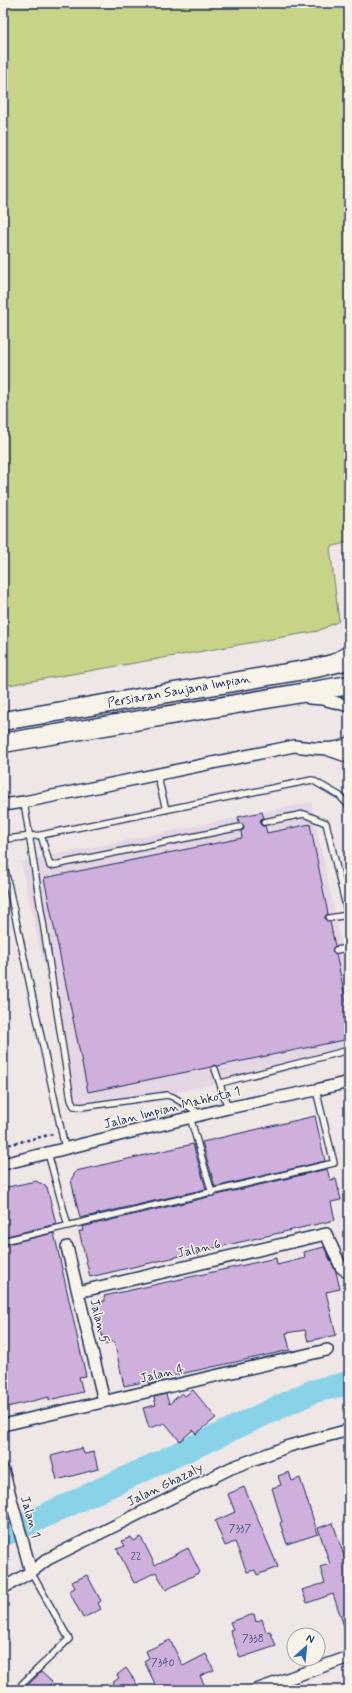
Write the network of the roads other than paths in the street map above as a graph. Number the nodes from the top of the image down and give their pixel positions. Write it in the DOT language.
graph roads {
  1 [pos="349,644"];
  2 [pos="349,660"];
  3 [pos="316,668"];
  4 [pos="349,685"];
  5 [pos="278,698"];
  6 [pos="349,706"];
  7 [pos="6,720"];
  8 [pos="8,742"];
  9 [pos="349,743"];
  10 [pos="326,749"];
  11 [pos="349,757"];
  12 [pos="157,774"];
  13 [pos="24,802"];
  14 [pos="3,805"];
  15 [pos="349,806"];
  16 [pos="166,810"];
  17 [pos="264,822"];
  18 [pos="240,827"];
  19 [pos="41,835"];
  20 [pos="29,837"];
  21 [pos="3,842"];
  22 [pos="3,860"];
  23 [pos="348,917"];
  24 [pos="329,918"];
  25 [pos="349,948"];
  26 [pos="336,950"];
  27 [pos="349,1050"];
  28 [pos="215,1069"];
  29 [pos="349,1082"];
  30 [pos="221,1083"];
  31 [pos="316,1090"];
  32 [pos="228,1108"];
  33 [pos="201,1114"];
  34 [pos="190,1117"];
  35 [pos="65,1148"];
  36 [pos="48,1153"];
  37 [pos="3,1164"];
  38 [pos="212,1193"];
  39 [pos="68,1226"];
  40 [pos="3,1241"];
  41 [pos="67,1248"];
  42 [pos="349,1274"];
  43 [pos="78,1292"];
  44 [pos="327,1350"];
  45 [pos="104,1402"];
  46 [pos="3,1425"];
  47 [pos="349,1430"];
  48 [pos="3,1470"];
  49 [pos="31,1572"];
  50 [pos="3,1588"];
  51 [pos="349,1657"];
  52 [pos="22,1684"];
  53 [pos="256,1690"];
  1 -- 3 [label="lane"];
  2 -- 3 [label="highway, Persiaran Saujana Impian"];
  3 -- 7 [label="highway, Persiaran Saujana Impian"];
  4 -- 5 [label="highway, Persiaran Saujana Impian"];
  5 -- 6 [label="street"];
  5 -- 8 [label="highway, Persiaran Saujana Impian"];
  9 -- 10 [label="street"];
  10 -- 11 [label="street"];
  10 -- 12 [label="street"];
  12 -- 13 [label="street"];
  12 -- 16 [label="lane"];
  13 -- 14 [label="street"];
  13 -- 20 [label="lane"];
  15 -- 16 [label="lane"];
  16 -- 19 [label="lane"];
  17 -- 23 [label="lane"];
  18 -- 19 [label="lane"];
  19 -- 20 [label="lane"];
  20 -- 21 [label="lane"];
  20 -- 33 [label="lane"];
  22 -- 35 [label="lane"];
  23 -- 24 [label="lane"];
  25 -- 26 [label="lane"];
  27 -- 30 [label="lane"];
  28 -- 30 [label="lane"];
  29 -- 31 [label="street, Jalan Impian Mahkota 1"];
  30 -- 32 [label="lane"];
  31 -- 32 [label="street, Jalan Impian Mahkota 1"];
  31 -- 38 [label="lane"];
  32 -- 33 [label="street, Jalan Impian Mahkota 1"];
  33 -- 34 [label="street, Jalan Impian Mahkota 1"];
  34 -- 35 [label="street, Jalan Impian Mahkota 1"];
  34 -- 38 [label="lane"];
  35 -- 36 [label="street, Jalan Impian Mahkota 1"];
  36 -- 37 [label="street, Jalan Impian Mahkota 1"];
  36 -- 39 [label="lane"];
  38 -- 39 [label="lane"];
  39 -- 40 [label="lane"];
  41 -- 43 [label="street, Jalan 5"];
  42 -- 43 [label="street, Jalan 6"];
  43 -- 45 [label="street, Jalan 5"];
  44 -- 45 [label="street, Jalan 4"];
  45 -- 46 [label="street, Jalan 4"];
  47 -- 49 [label="street, Jalan Ghazaly"];
  48 -- 49 [label="street, Jalan 1"];
  49 -- 50 [label="street, Jalan Ghazaly"];
  49 -- 52 [label="lane"];
  51 -- 53 [label="street"];
}
